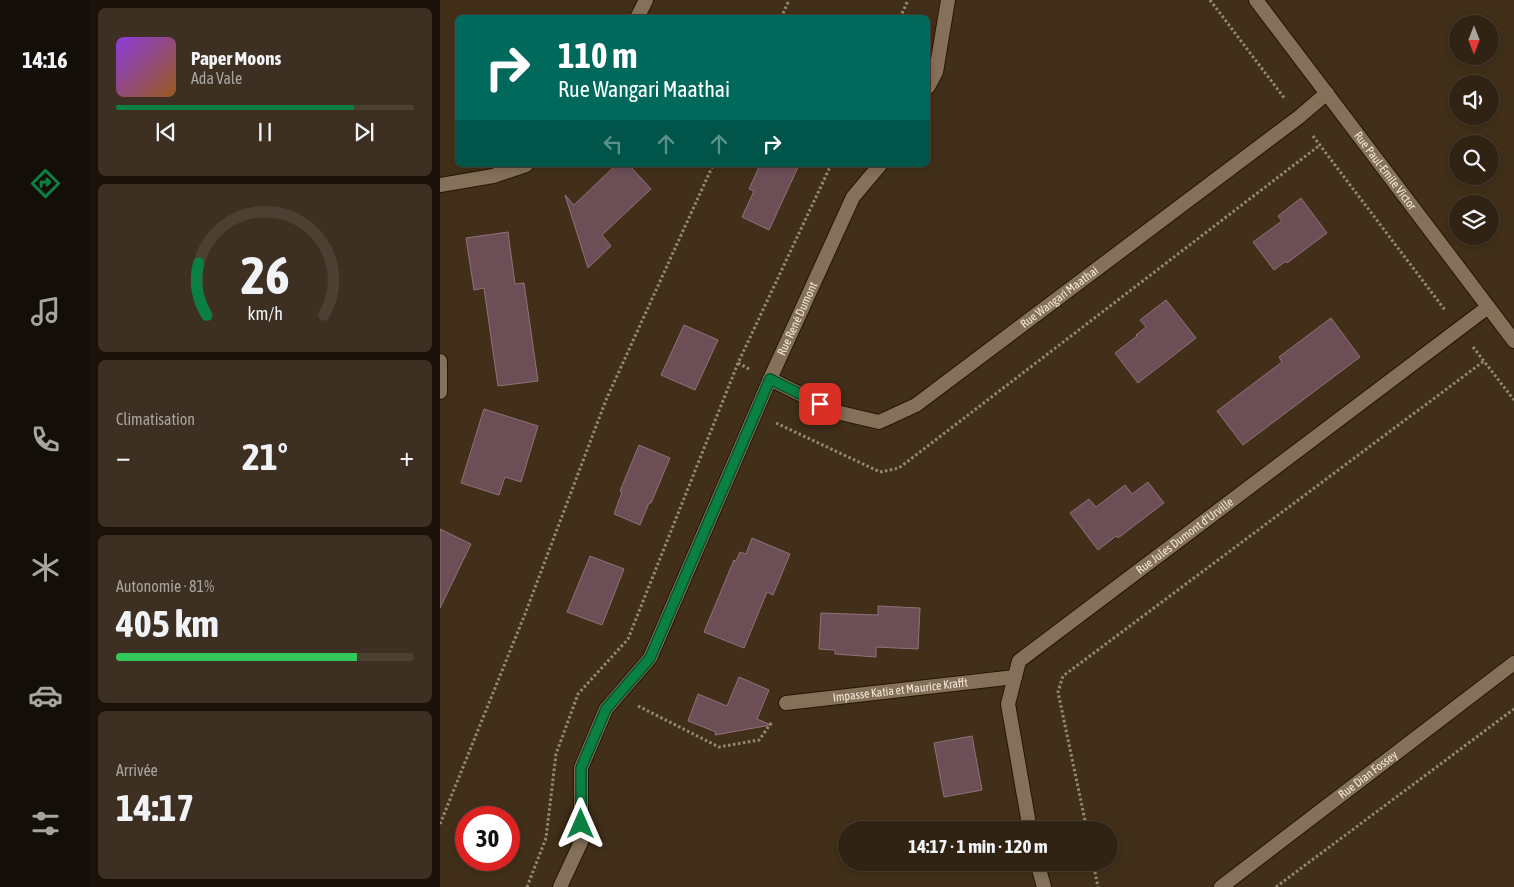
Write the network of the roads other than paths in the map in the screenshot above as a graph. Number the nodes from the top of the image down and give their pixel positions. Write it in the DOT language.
graph roads {
  1 [pos="646,0"];
  2 [pos="948,0"];
  3 [pos="1256,0"];
  4 [pos="638,15"];
  5 [pos="930,84"];
  6 [pos="1327,93"];
  7 [pos="520,167"];
  8 [pos="878,167"];
  9 [pos="440,185"];
  10 [pos="1488,307"];
  11 [pos="1514,341"];
  12 [pos="440,361"];
  13 [pos="770,379"];
  14 [pos="440,392"];
  15 [pos="1514,663"];
  16 [pos="1014,677"];
  17 [pos="786,703"];
  18 [pos="1028,821"];
  19 [pos="1040,871"];
  20 [pos="560,887"];
  21 [pos="1044,887"];
  22 [pos="1221,887"];
  1 -- 4 [label="street"];
  2 -- 5 [label="street"];
  3 -- 6 [label="street, Rue Paul-Emile Victor"];
  6 -- 10 [label="street, Rue Paul-Emile Victor"];
  6 -- 13 [label="street, Rue Wangari Maathai"];
  7 -- 9 [label="street"];
  8 -- 13 [label="street, Rue René Dumont"];
  10 -- 11 [label="street, Rue Paul-Emile Victor"];
  10 -- 16 [label="street, Rue Jules Dumont d'Urville"];
  12 -- 14 [label="street"];
  13 -- 20 [label="street, Rue René Dumont"];
  15 -- 22 [label="street, Rue Dian Fossey"];
  16 -- 17 [label="street, Impasse Katia et Maurice Krafft"];
  16 -- 18 [label="street, Rue Jules Dumont d'Urville"];
  19 -- 21 [label="street"];
}
